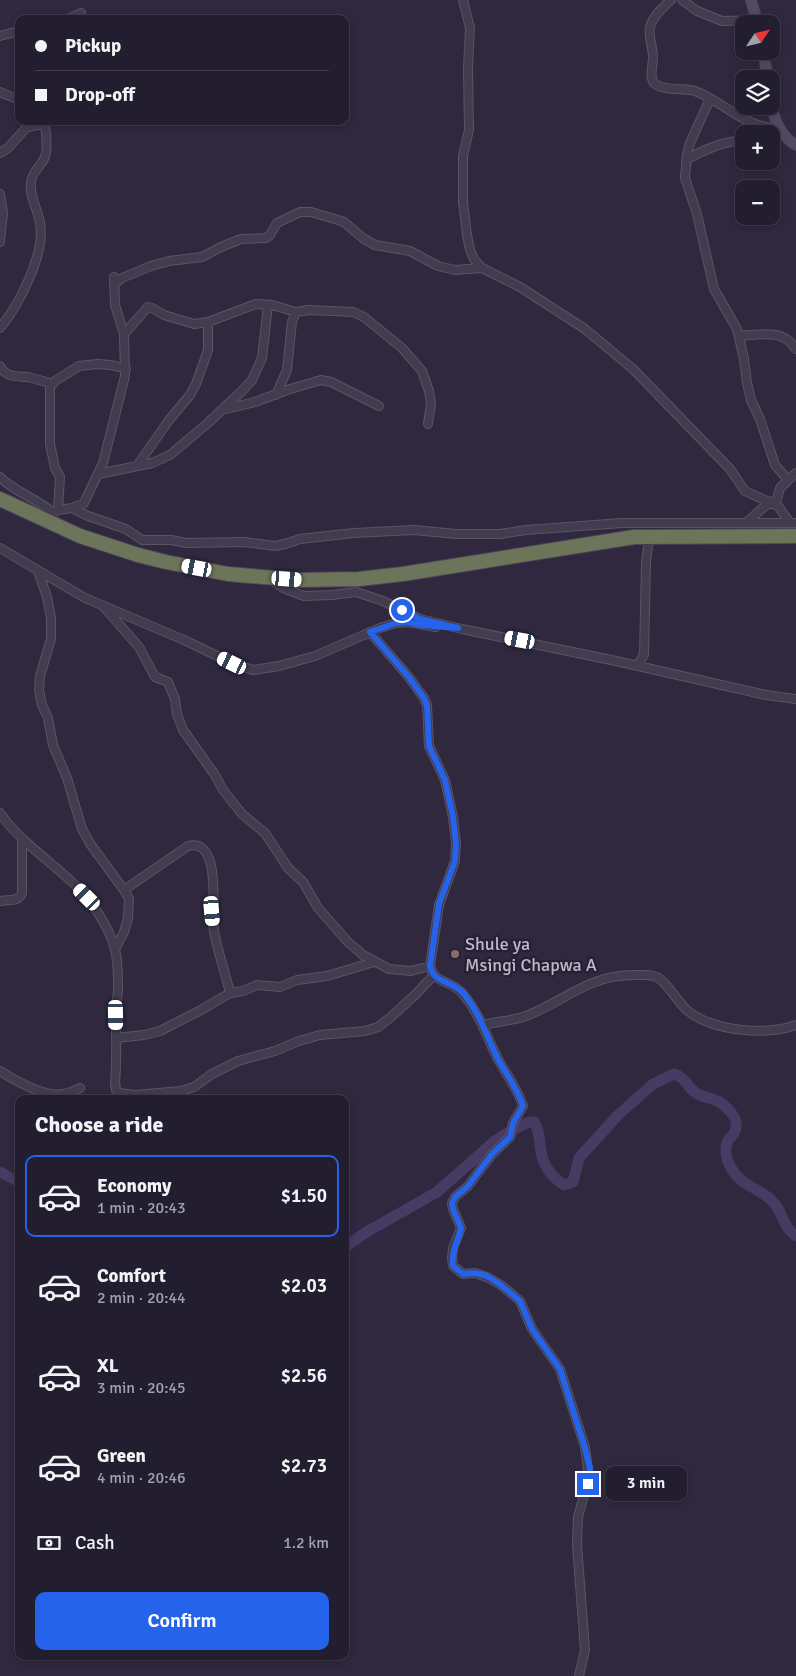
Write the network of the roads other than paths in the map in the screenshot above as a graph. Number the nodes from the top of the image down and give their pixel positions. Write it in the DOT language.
graph roads {
  1 [pos="463,0"];
  2 [pos="671,0"];
  3 [pos="682,0"];
  4 [pos="751,0"];
  5 [pos="81,13"];
  6 [pos="76,15"];
  7 [pos="755,15"];
  8 [pos="735,22"];
  9 [pos="15,32"];
  10 [pos="0,36"];
  11 [pos="0,92"];
  12 [pos="15,98"];
  13 [pos="710,99"];
  14 [pos="36,125"];
  15 [pos="45,125"];
  16 [pos="763,125"];
  17 [pos="780,133"];
  18 [pos="735,141"];
  19 [pos="796,145"];
  20 [pos="0,153"];
  21 [pos="686,160"];
  22 [pos="0,194"];
  23 [pos="0,242"];
  24 [pos="482,268"];
  25 [pos="114,276"];
  26 [pos="114,286"];
  27 [pos="268,305"];
  28 [pos="296,312"];
  29 [pos="208,322"];
  30 [pos="0,328"];
  31 [pos="124,334"];
  32 [pos="739,336"];
  33 [pos="796,349"];
  34 [pos="0,366"];
  35 [pos="126,369"];
  36 [pos="52,384"];
  37 [pos="276,395"];
  38 [pos="379,406"];
  39 [pos="221,410"];
  40 [pos="428,424"];
  41 [pos="137,466"];
  42 [pos="796,473"];
  43 [pos="98,474"];
  44 [pos="0,477"];
  45 [pos="788,480"];
  46 [pos="0,499"];
  47 [pos="771,502"];
  48 [pos="72,508"];
  49 [pos="51,514"];
  50 [pos="746,523"];
  51 [pos="795,531"];
  52 [pos="649,538"];
  53 [pos="0,548"];
  54 [pos="38,571"];
  55 [pos="268,578"];
  56 [pos="103,606"];
  57 [pos="458,628"];
  58 [pos="370,632"];
  59 [pos="637,666"];
  60 [pos="796,699"];
  61 [pos="0,813"];
  62 [pos="22,838"];
  63 [pos="124,890"];
  64 [pos="0,901"];
  65 [pos="115,949"];
  66 [pos="374,962"];
  67 [pos="430,966"];
  68 [pos="433,976"];
  69 [pos="230,992"];
  70 [pos="484,1025"];
  71 [pos="796,1025"];
  72 [pos="116,1038"];
  73 [pos="0,1071"];
  74 [pos="80,1088"];
  75 [pos="579,1676"];
  1 -- 24 [label="street"];
  2 -- 13 [label="street"];
  3 -- 8 [label="street"];
  4 -- 7 [label="street"];
  5 -- 6 [label="street"];
  9 -- 10 [label="street"];
  11 -- 12 [label="street"];
  13 -- 16 [label="street"];
  13 -- 21 [label="street"];
  14 -- 20 [label="street"];
  15 -- 30 [label="street"];
  17 -- 19 [label="street"];
  18 -- 21 [label="street"];
  21 -- 32 [label="street"];
  22 -- 23 [label="street"];
  24 -- 26 [label="street"];
  24 -- 47 [label="street"];
  25 -- 26 [label="street"];
  26 -- 31 [label="street"];
  27 -- 28 [label="street"];
  27 -- 29 [label="street"];
  27 -- 39 [label="street"];
  28 -- 37 [label="street"];
  28 -- 40 [label="street"];
  29 -- 31 [label="street"];
  29 -- 41 [label="street"];
  31 -- 35 [label="street"];
  32 -- 33 [label="street"];
  32 -- 45 [label="street"];
  34 -- 36 [label="street"];
  35 -- 36 [label="street"];
  35 -- 43 [label="street"];
  36 -- 49 [label="street"];
  37 -- 38 [label="street"];
  37 -- 39 [label="street"];
  39 -- 41 [label="street"];
  41 -- 43 [label="street"];
  42 -- 45 [label="street"];
  43 -- 48 [label="street"];
  44 -- 49 [label="street"];
  45 -- 47 [label="street"];
  46 -- 49 [label="highway"];
  47 -- 50 [label="street"];
  47 -- 51 [label="street"];
  48 -- 49 [label="street"];
  48 -- 50 [label="street"];
  49 -- 55 [label="highway"];
  50 -- 51 [label="street"];
  51 -- 52 [label="highway"];
  52 -- 55 [label="highway"];
  52 -- 59 [label="street"];
  53 -- 54 [label="street"];
  54 -- 56 [label="street"];
  54 -- 63 [label="street"];
  55 -- 57 [label="street"];
  56 -- 58 [label="street"];
  56 -- 66 [label="street"];
  57 -- 58 [label="street"];
  57 -- 59 [label="street"];
  58 -- 67 [label="street"];
  59 -- 60 [label="street"];
  61 -- 62 [label="street"];
  62 -- 64 [label="street"];
  62 -- 65 [label="street"];
  63 -- 65 [label="street"];
  63 -- 69 [label="street"];
  65 -- 72 [label="street"];
  66 -- 67 [label="street"];
  66 -- 69 [label="street"];
  67 -- 68 [label="street"];
  68 -- 70 [label="street"];
  68 -- 72 [label="street"];
  69 -- 72 [label="street"];
  70 -- 71 [label="street"];
  70 -- 75 [label="street"];
  73 -- 74 [label="street"];
}
